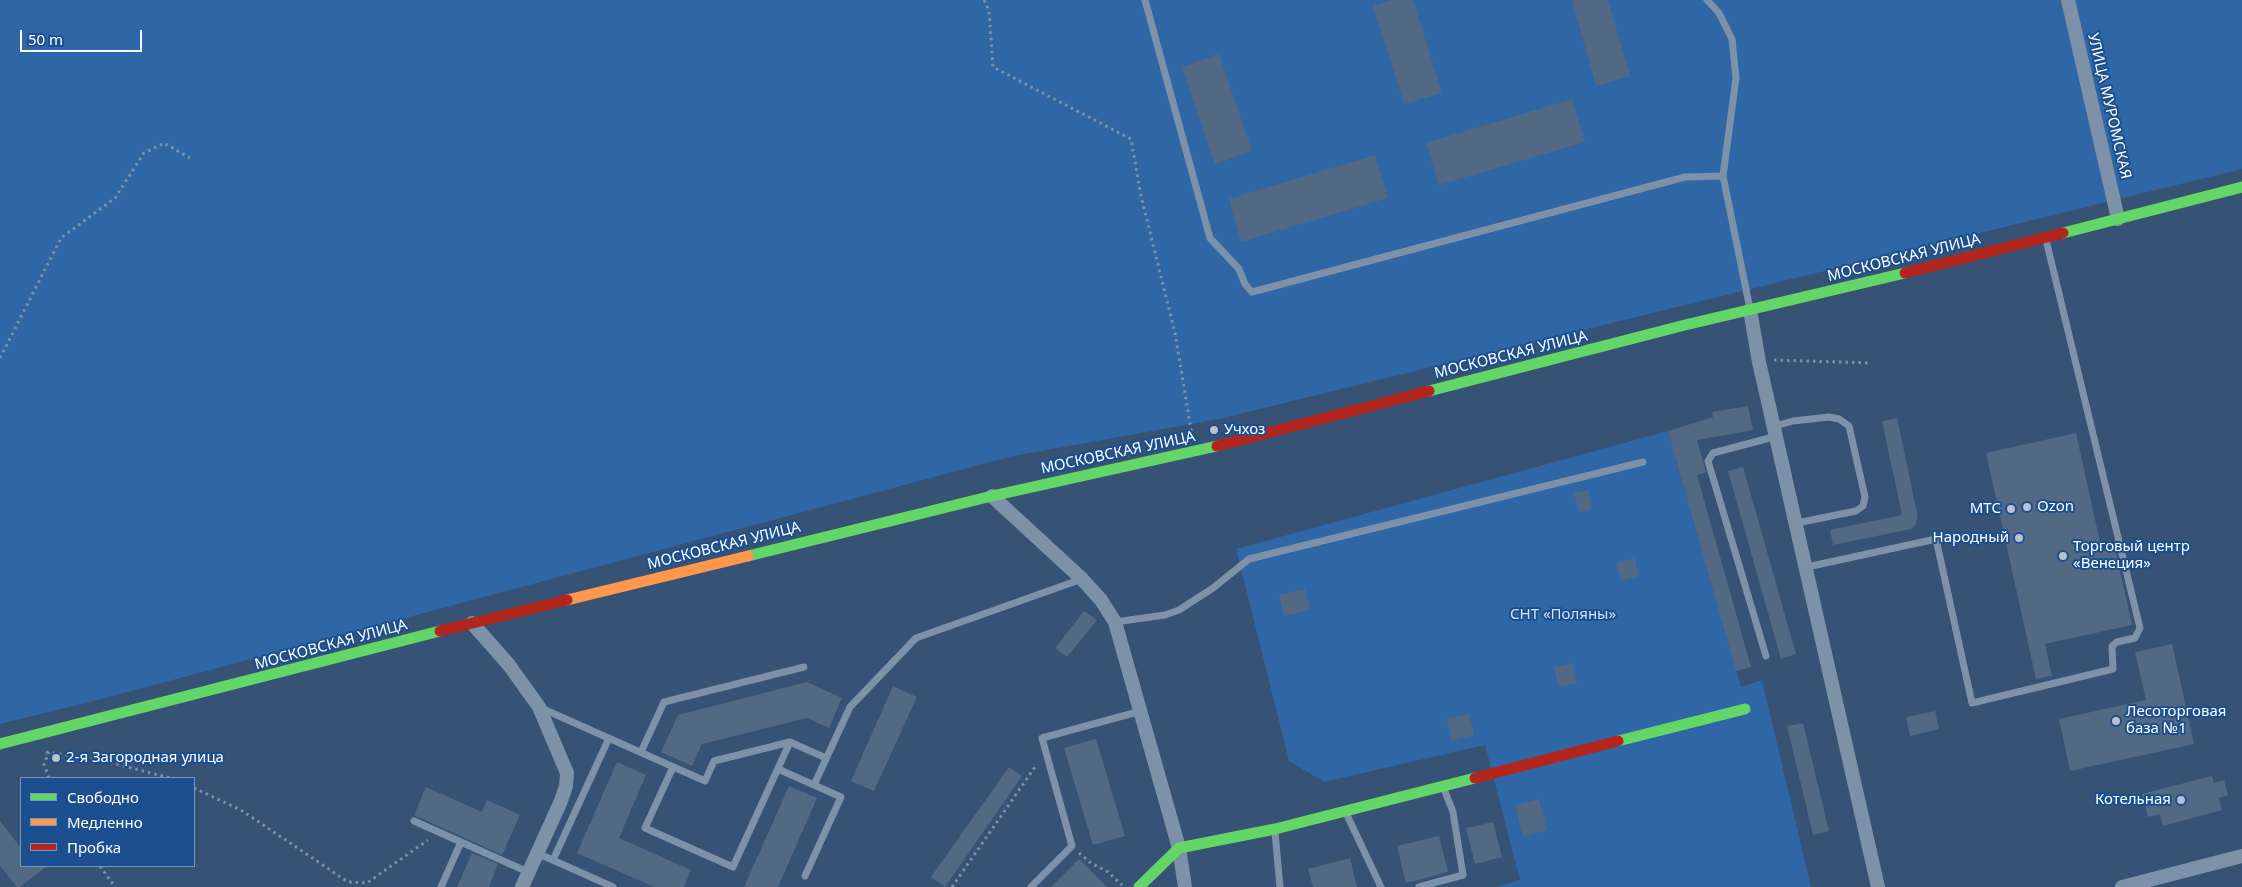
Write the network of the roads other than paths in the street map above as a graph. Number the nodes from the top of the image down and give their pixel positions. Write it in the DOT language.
graph roads {
  1 [pos="1145,0"];
  2 [pos="1707,0"];
  3 [pos="2068,0"];
  4 [pos="1723,176"];
  5 [pos="2242,187"];
  6 [pos="2118,219"];
  7 [pos="2045,237"];
  8 [pos="1750,310"];
  9 [pos="1776,431"];
  10 [pos="1643,462"];
  11 [pos="992,496"];
  12 [pos="1797,523"];
  13 [pos="1807,567"];
  14 [pos="1082,579"];
  15 [pos="1115,622"];
  16 [pos="472,623"];
  17 [pos="1766,656"];
  18 [pos="804,667"];
  19 [pos="538,707"];
  20 [pos="1744,709"];
  21 [pos="1141,710"];
  22 [pos="609,738"];
  23 [pos="790,742"];
  24 [pos="0,744"];
  25 [pos="641,752"];
  26 [pos="826,758"];
  27 [pos="673,767"];
  28 [pos="778,769"];
  29 [pos="814,785"];
  30 [pos="1443,786"];
  31 [pos="1345,811"];
  32 [pos="414,821"];
  33 [pos="1275,829"];
  34 [pos="461,842"];
  35 [pos="1179,848"];
  36 [pos="537,853"];
  37 [pos="2242,856"];
  38 [pos="553,860"];
  39 [pos="528,872"];
  40 [pos="804,876"];
  41 [pos="441,887"];
  42 [pos="522,887"];
  43 [pos="613,887"];
  44 [pos="1032,887"];
  45 [pos="1139,887"];
  46 [pos="1185,887"];
  47 [pos="1280,887"];
  48 [pos="1381,887"];
  49 [pos="1419,887"];
  50 [pos="1878,887"];
  51 [pos="2122,887"];
  1 -- 4 [label="lane"];
  2 -- 4 [label="lane"];
  3 -- 6 [label="street, УЛИЦА МУРОМСКАЯ"];
  4 -- 8 [label="lane"];
  5 -- 6 [label="main road, МОСКОВСКАЯ УЛИЦА"];
  6 -- 7 [label="main road, МОСКОВСКАЯ УЛИЦА"];
  7 -- 8 [label="main road, МОСКОВСКАЯ УЛИЦА"];
  7 -- 13 [label="lane"];
  8 -- 9 [label="street"];
  8 -- 11 [label="main road, МОСКОВСКАЯ УЛИЦА"];
  9 -- 12 [label="street"];
  9 -- 12 [label="lane"];
  9 -- 17 [label="lane"];
  10 -- 15 [label="lane"];
  11 -- 14 [label="street"];
  11 -- 16 [label="main road, МОСКОВСКАЯ УЛИЦА"];
  12 -- 13 [label="street"];
  13 -- 50 [label="street"];
  14 -- 15 [label="street"];
  14 -- 26 [label="lane"];
  15 -- 21 [label="street"];
  16 -- 19 [label="street"];
  16 -- 24 [label="main road, МОСКОВСКАЯ УЛИЦА"];
  18 -- 25 [label="lane"];
  19 -- 22 [label="lane"];
  19 -- 36 [label="street"];
  20 -- 30 [label="main road"];
  21 -- 35 [label="street"];
  21 -- 44 [label="lane"];
  22 -- 25 [label="lane"];
  22 -- 38 [label="lane"];
  23 -- 26 [label="lane"];
  23 -- 27 [label="lane"];
  23 -- 28 [label="lane"];
  25 -- 27 [label="lane"];
  26 -- 29 [label="lane"];
  27 -- 28 [label="lane"];
  28 -- 29 [label="lane"];
  29 -- 40 [label="lane"];
  30 -- 31 [label="main road"];
  30 -- 49 [label="lane"];
  31 -- 33 [label="main road"];
  31 -- 48 [label="lane"];
  32 -- 34 [label="lane"];
  33 -- 35 [label="main road"];
  33 -- 47 [label="lane"];
  34 -- 39 [label="lane"];
  34 -- 41 [label="lane"];
  35 -- 45 [label="main road"];
  35 -- 46 [label="street"];
  36 -- 38 [label="lane"];
  36 -- 39 [label="street"];
  37 -- 51 [label="street"];
  38 -- 43 [label="lane"];
  39 -- 42 [label="street"];
}
